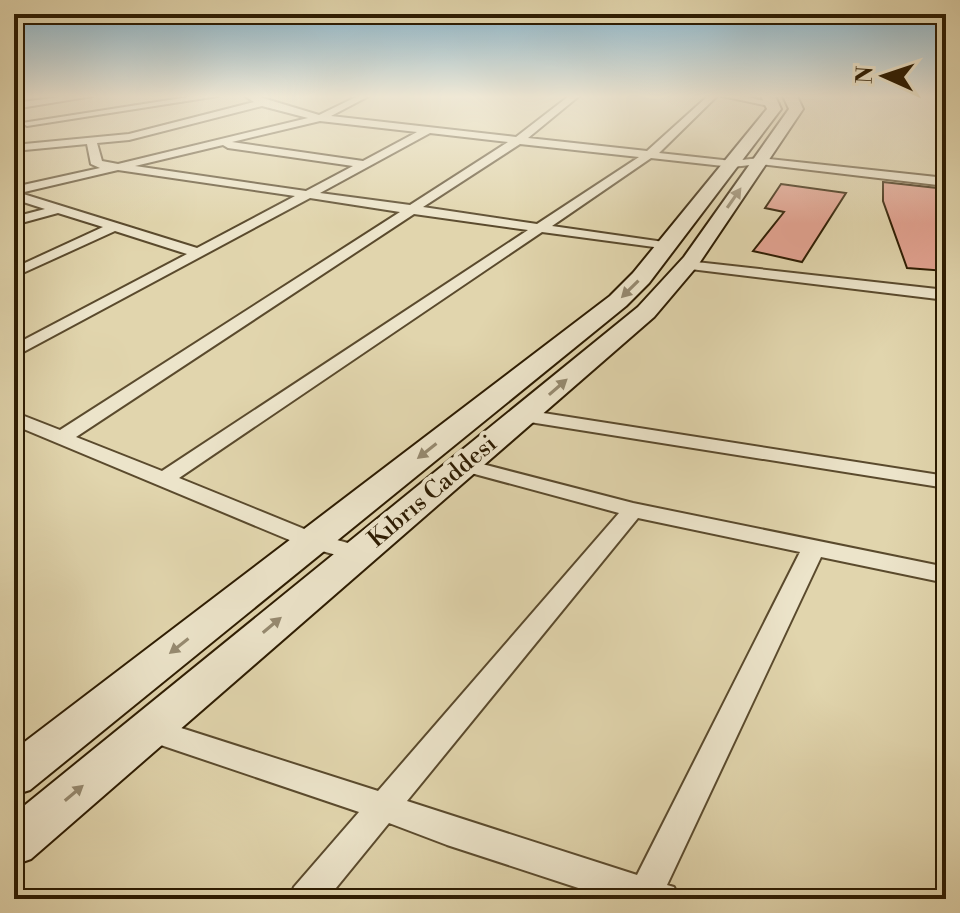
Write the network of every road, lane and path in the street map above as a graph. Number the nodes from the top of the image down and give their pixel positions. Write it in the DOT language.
graph roads {
  1 [pos="48,139"];
  2 [pos="115,139"];
  3 [pos="234,139"];
  4 [pos="412,139"];
  5 [pos="516,139"];
  6 [pos="520,139"];
  7 [pos="667,139"];
  8 [pos="768,139"];
  9 [pos="92,143"];
  10 [pos="216,143"];
  11 [pos="57,145"];
  12 [pos="14,148"];
  13 [pos="652,153"];
  14 [pos="746,162"];
  15 [pos="363,164"];
  16 [pos="118,167"];
  17 [pos="82,175"];
  18 [pos="14,181"];
  19 [pos="946,182"];
  20 [pos="14,193"];
  21 [pos="305,195"];
  22 [pos="55,210"];
  23 [pos="412,210"];
  24 [pos="14,221"];
  25 [pos="114,227"];
  26 [pos="538,228"];
  27 [pos="198,253"];
  28 [pos="676,256"];
  29 [pos="14,273"];
  30 [pos="946,295"];
  31 [pos="14,352"];
  32 [pos="524,416"];
  33 [pos="14,418"];
  34 [pos="61,438"];
  35 [pos="463,465"];
  36 [pos="163,480"];
  37 [pos="946,482"];
  38 [pos="633,510"];
  39 [pos="312,541"];
  40 [pos="814,547"];
  41 [pos="358,553"];
  42 [pos="946,575"];
  43 [pos="150,730"];
  44 [pos="14,776"];
  45 [pos="385,807"];
  46 [pos="14,843"];
  47 [pos="650,898"];
  48 [pos="306,899"];
  1 -- 11 [label="street"];
  2 -- 9 [label="street"];
  3 -- 10 [label="street"];
  4 -- 15 [label="street"];
  5 -- 6 [label="street"];
  6 -- 13 [label="street"];
  6 -- 23 [label="street"];
  7 -- 13 [label="street"];
  8 -- 14 [label="main road, Kıbrıs Caddesi"];
  9 -- 11 [label="street"];
  9 -- 16 [label="street"];
  10 -- 15 [label="street"];
  10 -- 16 [label="street"];
  11 -- 12 [label="street"];
  13 -- 14 [label="street"];
  13 -- 26 [label="street"];
  14 -- 19 [label="street"];
  14 -- 28 [label="main road, Kıbrıs Caddesi"];
  15 -- 21 [label="street"];
  16 -- 17 [label="street"];
  16 -- 21 [label="street"];
  17 -- 18 [label="street"];
  17 -- 20 [label="street"];
  20 -- 22 [label="street"];
  21 -- 23 [label="street"];
  21 -- 27 [label="street"];
  22 -- 24 [label="street"];
  22 -- 25 [label="street"];
  23 -- 26 [label="street"];
  23 -- 34 [label="street"];
  25 -- 27 [label="street"];
  25 -- 29 [label="street"];
  26 -- 28 [label="street"];
  26 -- 36 [label="street"];
  27 -- 31 [label="street"];
  28 -- 30 [label="street"];
  32 -- 28 [label="main road, Kıbrıs Caddesi, one-way"];
  28 -- 39 [label="main road, one-way"];
  32 -- 35 [label="main road, Kıbrıs Caddesi"];
  32 -- 37 [label="street"];
  33 -- 34 [label="street"];
  34 -- 36 [label="street"];
  35 -- 38 [label="street"];
  35 -- 41 [label="main road, Kıbrıs Caddesi"];
  36 -- 39 [label="street"];
  38 -- 40 [label="street"];
  38 -- 45 [label="street"];
  39 -- 41 [label="street"];
  39 -- 44 [label="main road, one-way"];
  40 -- 42 [label="street"];
  40 -- 47 [label="street"];
  43 -- 41 [label="main road, Kıbrıs Caddesi, one-way"];
  43 -- 45 [label="street"];
  46 -- 43 [label="main road, Kıbrıs Caddesi, one-way"];
  45 -- 47 [label="street"];
  45 -- 48 [label="street"];
}
